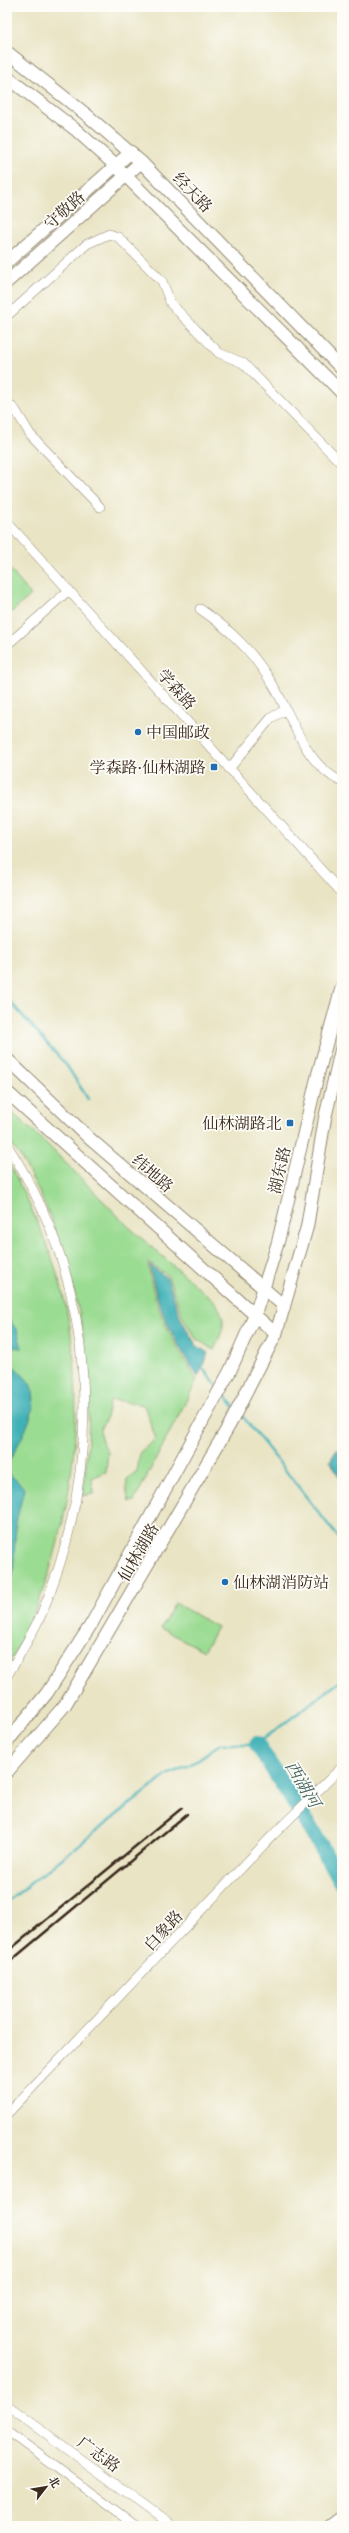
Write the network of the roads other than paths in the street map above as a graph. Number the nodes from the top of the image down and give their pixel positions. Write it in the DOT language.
graph roads {
  1 [pos="7,52"];
  2 [pos="7,77"];
  3 [pos="130,152"];
  4 [pos="142,162"];
  5 [pos="116,166"];
  6 [pos="126,176"];
  7 [pos="7,262"];
  8 [pos="7,282"];
  9 [pos="7,316"];
  10 [pos="312,363"];
  11 [pos="342,367"];
  12 [pos="342,393"];
  13 [pos="7,402"];
  14 [pos="342,402"];
  15 [pos="342,464"];
  16 [pos="100,507"];
  17 [pos="7,522"];
  18 [pos="69,590"];
  19 [pos="200,609"];
  20 [pos="7,645"];
  21 [pos="285,710"];
  22 [pos="229,769"];
  23 [pos="342,782"];
  24 [pos="342,893"];
  25 [pos="342,986"];
  26 [pos="342,1046"];
  27 [pos="7,1059"];
  28 [pos="7,1092"];
  29 [pos="7,1145"];
  30 [pos="264,1288"];
  31 [pos="284,1306"];
  32 [pos="255,1315"];
  33 [pos="276,1334"];
  34 [pos="7,1676"];
  35 [pos="7,1742"];
  36 [pos="342,1767"];
  37 [pos="7,1772"];
  38 [pos="7,2114"];
  39 [pos="7,2405"];
  40 [pos="7,2431"];
  41 [pos="342,2517"];
  42 [pos="136,2526"];
  43 [pos="173,2526"];
  44 [pos="330,2526"];
  1 -- 3 [label="main road, 经天路"];
  2 -- 5 [label="main road"];
  3 -- 4 [label="main road, 经天路"];
  3 -- 5 [label="main road, 守敬路"];
  4 -- 6 [label="main road, 守敬路"];
  4 -- 11 [label="main road, 经天路"];
  5 -- 6 [label="main road"];
  5 -- 7 [label="main road, 守敬路"];
  6 -- 8 [label="main road, 守敬路"];
  6 -- 10 [label="main road"];
  9 -- 15 [label="street"];
  10 -- 12 [label="main road"];
  10 -- 14 [label="main road"];
  13 -- 16 [label="street"];
  17 -- 18 [label="street, 学森路"];
  18 -- 20 [label="street"];
  18 -- 22 [label="street, 学森路"];
  19 -- 21 [label="street"];
  21 -- 22 [label="street"];
  21 -- 23 [label="street"];
  22 -- 24 [label="street, 学森路"];
  25 -- 30 [label="main road, 湖东路"];
  26 -- 31 [label="main road"];
  27 -- 30 [label="main road, 纬地路"];
  28 -- 32 [label="main road"];
  29 -- 34 [label="street"];
  30 -- 31 [label="main road, 纬地路"];
  30 -- 32 [label="main road, 湖东路"];
  31 -- 33 [label="main road"];
  32 -- 33 [label="main road"];
  32 -- 35 [label="main road, 仙林湖路"];
  33 -- 37 [label="main road, 仙林湖路"];
  36 -- 38 [label="street, 白象路"];
  39 -- 43 [label="street, 广志路"];
  40 -- 42 [label="street"];
  41 -- 44 [label="main road"];
}
